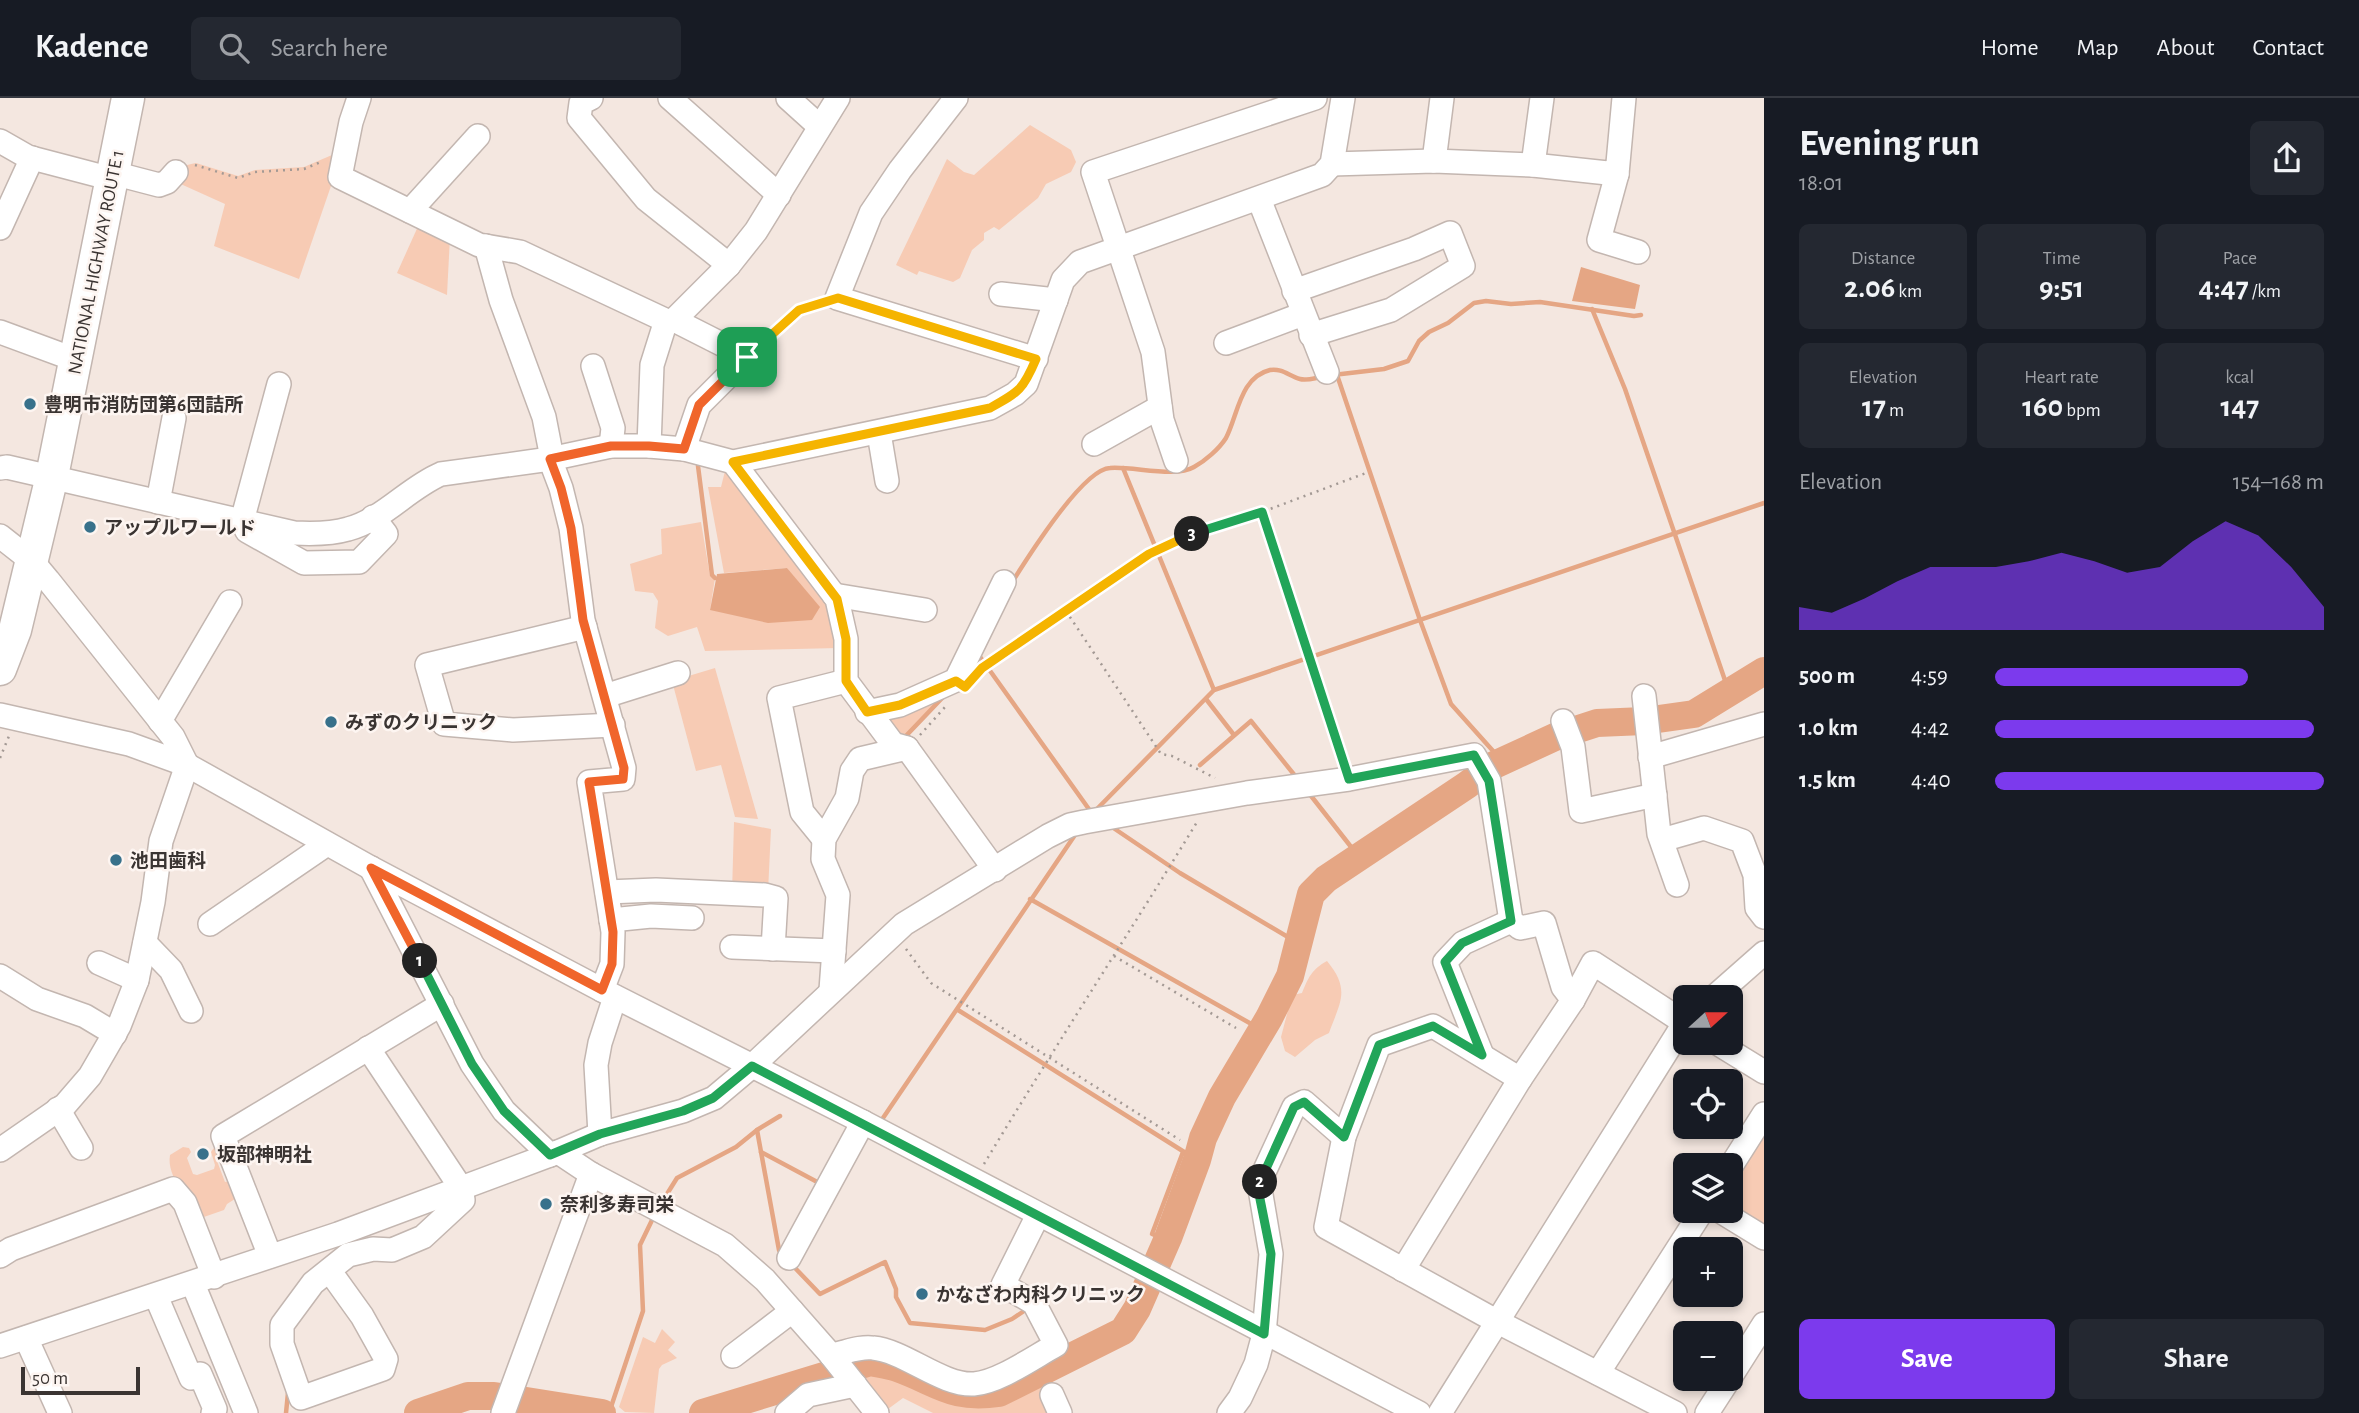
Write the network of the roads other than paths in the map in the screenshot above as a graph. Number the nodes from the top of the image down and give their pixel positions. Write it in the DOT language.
graph roads {
  1 [pos="128,98"];
  2 [pos="359,98"];
  3 [pos="591,98"];
  4 [pos="670,98"];
  5 [pos="788,98"];
  6 [pos="838,98"];
  7 [pos="956,98"];
  8 [pos="1315,98"];
  9 [pos="1343,98"];
  10 [pos="1442,98"];
  11 [pos="1542,98"];
  12 [pos="1624,98"];
  13 [pos="819,126"];
  14 [pos="478,136"];
  15 [pos="0,141"];
  16 [pos="32,159"];
  17 [pos="1434,161"];
  18 [pos="1332,164"];
  19 [pos="1533,166"];
  20 [pos="176,172"];
  21 [pos="1617,174"];
  22 [pos="112,176"];
  23 [pos="779,195"];
  24 [pos="1259,199"];
  25 [pos="410,211"];
  26 [pos="0,228"];
  27 [pos="486,246"];
  28 [pos="1118,247"];
  29 [pos="1639,252"];
  30 [pos="729,265"];
  31 [pos="1294,291"];
  32 [pos="1002,294"];
  33 [pos="1056,300"];
  34 [pos="1307,324"];
  35 [pos="669,325"];
  36 [pos="0,332"];
  37 [pos="1226,343"];
  38 [pos="1036,359"];
  39 [pos="76,360"];
  40 [pos="593,366"];
  41 [pos="1327,372"];
  42 [pos="279,384"];
  43 [pos="1160,407"];
  44 [pos="174,418"];
  45 [pos="879,433"];
  46 [pos="1094,444"];
  47 [pos="611,446"];
  48 [pos="649,446"];
  49 [pos="684,449"];
  50 [pos="551,459"];
  51 [pos="1176,461"];
  52 [pos="733,462"];
  53 [pos="0,468"];
  54 [pos="52,476"];
  55 [pos="887,481"];
  56 [pos="158,502"];
  57 [pos="373,517"];
  58 [pos="242,521"];
  59 [pos="0,536"];
  60 [pos="33,562"];
  61 [pos="1004,582"];
  62 [pos="834,595"];
  63 [pos="230,602"];
  64 [pos="925,610"];
  65 [pos="585,627"];
  66 [pos="0,669"];
  67 [pos="678,673"];
  68 [pos="846,681"];
  69 [pos="605,695"];
  70 [pos="1644,696"];
  71 [pos="867,712"];
  72 [pos="160,721"];
  73 [pos="1563,721"];
  74 [pos="1764,724"];
  75 [pos="4,725"];
  76 [pos="613,725"];
  77 [pos="907,748"];
  78 [pos="1650,757"];
  79 [pos="187,765"];
  80 [pos="1655,795"];
  81 [pos="824,839"];
  82 [pos="1662,840"];
  83 [pos="327,844"];
  84 [pos="371,868"];
  85 [pos="995,870"];
  86 [pos="1677,885"];
  87 [pos="607,892"];
  88 [pos="1764,917"];
  89 [pos="692,918"];
  90 [pos="611,920"];
  91 [pos="1511,921"];
  92 [pos="210,923"];
  93 [pos="145,943"];
  94 [pos="732,947"];
  95 [pos="773,949"];
  96 [pos="834,951"];
  97 [pos="1764,953"];
  98 [pos="99,963"];
  99 [pos="0,976"];
  100 [pos="137,980"];
  101 [pos="1728,985"];
  102 [pos="831,990"];
  103 [pos="608,994"];
  104 [pos="1573,1000"];
  105 [pos="442,1003"];
  106 [pos="191,1011"];
  107 [pos="1673,1015"];
  108 [pos="115,1034"];
  109 [pos="1673,1042"];
  110 [pos="368,1048"];
  111 [pos="1482,1055"];
  112 [pos="1736,1055"];
  113 [pos="752,1066"];
  114 [pos="1764,1072"];
  115 [pos="1520,1079"];
  116 [pos="58,1109"];
  117 [pos="1764,1114"];
  118 [pos="863,1122"];
  119 [pos="600,1134"];
  120 [pos="1344,1137"];
  121 [pos="81,1148"];
  122 [pos="0,1150"];
  123 [pos="554,1153"];
  124 [pos="1739,1153"];
  125 [pos="591,1174"];
  126 [pos="461,1188"];
  127 [pos="1038,1215"];
  128 [pos="1694,1223"];
  129 [pos="1740,1223"];
  130 [pos="1764,1238"];
  131 [pos="343,1244"];
  132 [pos="0,1256"];
  133 [pos="270,1256"];
  134 [pos="789,1258"];
  135 [pos="330,1270"];
  136 [pos="1403,1270"];
  137 [pos="203,1280"];
  138 [pos="156,1296"];
  139 [pos="792,1311"];
  140 [pos="1496,1321"];
  141 [pos="1764,1324"];
  142 [pos="1264,1334"];
  143 [pos="26,1338"];
  144 [pos="0,1346"];
  145 [pos="733,1356"];
  146 [pos="833,1357"];
  147 [pos="1743,1357"];
  148 [pos="1598,1373"];
  149 [pos="852,1382"];
  150 [pos="1721,1391"];
  151 [pos="506,1404"];
  152 [pos="60,1413"];
  153 [pos="213,1413"];
  154 [pos="246,1413"];
  155 [pos="787,1413"];
  156 [pos="877,1413"];
  157 [pos="1229,1413"];
  158 [pos="1419,1413"];
  159 [pos="1440,1413"];
  160 [pos="1675,1413"];
  161 [pos="1707,1413"];
  1 -- 22 [label="highway, NATIONAL HIGHWAY ROUTE 1"];
  2 -- 25 [label="street"];
  3 -- 30 [label="street"];
  4 -- 23 [label="street"];
  5 -- 13 [label="street"];
  6 -- 13 [label="street"];
  7 -- 38 [label="street"];
  8 -- 28 [label="street"];
  9 -- 18 [label="street"];
  10 -- 17 [label="street"];
  11 -- 19 [label="street"];
  12 -- 21 [label="street"];
  13 -- 23 [label="street"];
  14 -- 25 [label="street"];
  15 -- 16 [label="street"];
  16 -- 22 [label="street"];
  16 -- 26 [label="street"];
  17 -- 18 [label="street"];
  17 -- 19 [label="street"];
  18 -- 24 [label="street"];
  19 -- 21 [label="street"];
  20 -- 22 [label="street"];
  21 -- 29 [label="street"];
  22 -- 39 [label="highway, NATIONAL HIGHWAY ROUTE 1"];
  23 -- 30 [label="street"];
  24 -- 28 [label="street"];
  24 -- 31 [label="street"];
  25 -- 27 [label="street"];
  27 -- 35 [label="street"];
  27 -- 50 [label="street"];
  28 -- 33 [label="street"];
  28 -- 43 [label="street"];
  30 -- 35 [label="street"];
  31 -- 34 [label="street"];
  31 -- 34 [label="street"];
  32 -- 33 [label="street"];
  33 -- 38 [label="street"];
  34 -- 37 [label="street"];
  34 -- 41 [label="street"];
  35 -- 48 [label="street"];
  35 -- 49 [label="street"];
  36 -- 39 [label="street"];
  38 -- 45 [label="street"];
  39 -- 54 [label="highway, NATIONAL HIGHWAY ROUTE 1"];
  40 -- 47 [label="street"];
  42 -- 58 [label="street"];
  43 -- 46 [label="street"];
  43 -- 51 [label="street"];
  44 -- 56 [label="street"];
  45 -- 52 [label="street"];
  45 -- 55 [label="street"];
  47 -- 48 [label="street"];
  47 -- 50 [label="street"];
  48 -- 49 [label="street"];
  49 -- 52 [label="street"];
  50 -- 57 [label="street"];
  50 -- 65 [label="street"];
  52 -- 62 [label="street"];
  53 -- 54 [label="street"];
  54 -- 56 [label="street"];
  54 -- 60 [label="highway, NATIONAL HIGHWAY ROUTE 1"];
  56 -- 58 [label="street"];
  57 -- 58 [label="street"];
  57 -- 58 [label="street"];
  59 -- 60 [label="street"];
  60 -- 66 [label="highway, NATIONAL HIGHWAY ROUTE 1"];
  60 -- 72 [label="street"];
  61 -- 71 [label="street"];
  62 -- 64 [label="street"];
  62 -- 68 [label="street"];
  63 -- 72 [label="street"];
  65 -- 69 [label="street"];
  65 -- 76 [label="street"];
  67 -- 69 [label="street"];
  68 -- 71 [label="street"];
  68 -- 81 [label="street"];
  69 -- 76 [label="street"];
  70 -- 78 [label="street"];
  71 -- 77 [label="street"];
  72 -- 79 [label="street"];
  73 -- 80 [label="street"];
  74 -- 78 [label="street"];
  75 -- 79 [label="street"];
  76 -- 87 [label="street"];
  77 -- 81 [label="street"];
  77 -- 85 [label="street"];
  78 -- 80 [label="street"];
  79 -- 83 [label="street"];
  79 -- 93 [label="street"];
  80 -- 82 [label="street"];
  81 -- 96 [label="street"];
  82 -- 86 [label="street"];
  82 -- 88 [label="street"];
  83 -- 84 [label="street"];
  83 -- 92 [label="street"];
  84 -- 103 [label="street"];
  84 -- 105 [label="street"];
  85 -- 91 [label="street"];
  85 -- 102 [label="street"];
  87 -- 90 [label="street"];
  87 -- 95 [label="street"];
  89 -- 90 [label="street"];
  90 -- 103 [label="street"];
  91 -- 104 [label="street"];
  91 -- 111 [label="street"];
  93 -- 100 [label="street"];
  93 -- 106 [label="street"];
  94 -- 95 [label="street"];
  95 -- 96 [label="street"];
  96 -- 102 [label="street"];
  97 -- 101 [label="street"];
  98 -- 100 [label="street"];
  99 -- 108 [label="street"];
  100 -- 108 [label="street"];
  102 -- 113 [label="street"];
  103 -- 113 [label="street"];
  103 -- 119 [label="street"];
  104 -- 107 [label="street"];
  104 -- 115 [label="street"];
  105 -- 110 [label="street"];
  105 -- 123 [label="street"];
  108 -- 116 [label="street"];
  109 -- 140 [label="street"];
  110 -- 126 [label="street"];
  110 -- 133 [label="street"];
  111 -- 115 [label="street"];
  111 -- 120 [label="street"];
  112 -- 114 [label="street"];
  113 -- 118 [label="street"];
  113 -- 119 [label="street"];
  115 -- 136 [label="street"];
  116 -- 121 [label="street"];
  116 -- 122 [label="street"];
  117 -- 124 [label="street"];
  118 -- 127 [label="street"];
  118 -- 134 [label="street"];
  119 -- 123 [label="street"];
  120 -- 136 [label="street"];
  120 -- 142 [label="street"];
  123 -- 125 [label="street"];
  123 -- 126 [label="street"];
  125 -- 139 [label="street"];
  125 -- 151 [label="street"];
  126 -- 131 [label="street"];
  126 -- 131 [label="street"];
  127 -- 142 [label="street"];
  127 -- 146 [label="street"];
  128 -- 148 [label="street"];
  129 -- 130 [label="street"];
  131 -- 133 [label="street"];
  131 -- 135 [label="street"];
  132 -- 137 [label="street"];
  133 -- 137 [label="street"];
  135 -- 135 [label="street"];
  136 -- 140 [label="street"];
  137 -- 138 [label="street"];
  137 -- 154 [label="street"];
  138 -- 143 [label="street"];
  138 -- 153 [label="street"];
  139 -- 145 [label="street"];
  139 -- 146 [label="street"];
  140 -- 148 [label="street"];
  140 -- 159 [label="street"];
  141 -- 147 [label="street"];
  142 -- 157 [label="street"];
  142 -- 158 [label="street"];
  143 -- 144 [label="street"];
  143 -- 152 [label="street"];
  146 -- 149 [label="street"];
  148 -- 160 [label="street"];
  149 -- 155 [label="street"];
  149 -- 156 [label="street"];
  150 -- 161 [label="street"];
}
